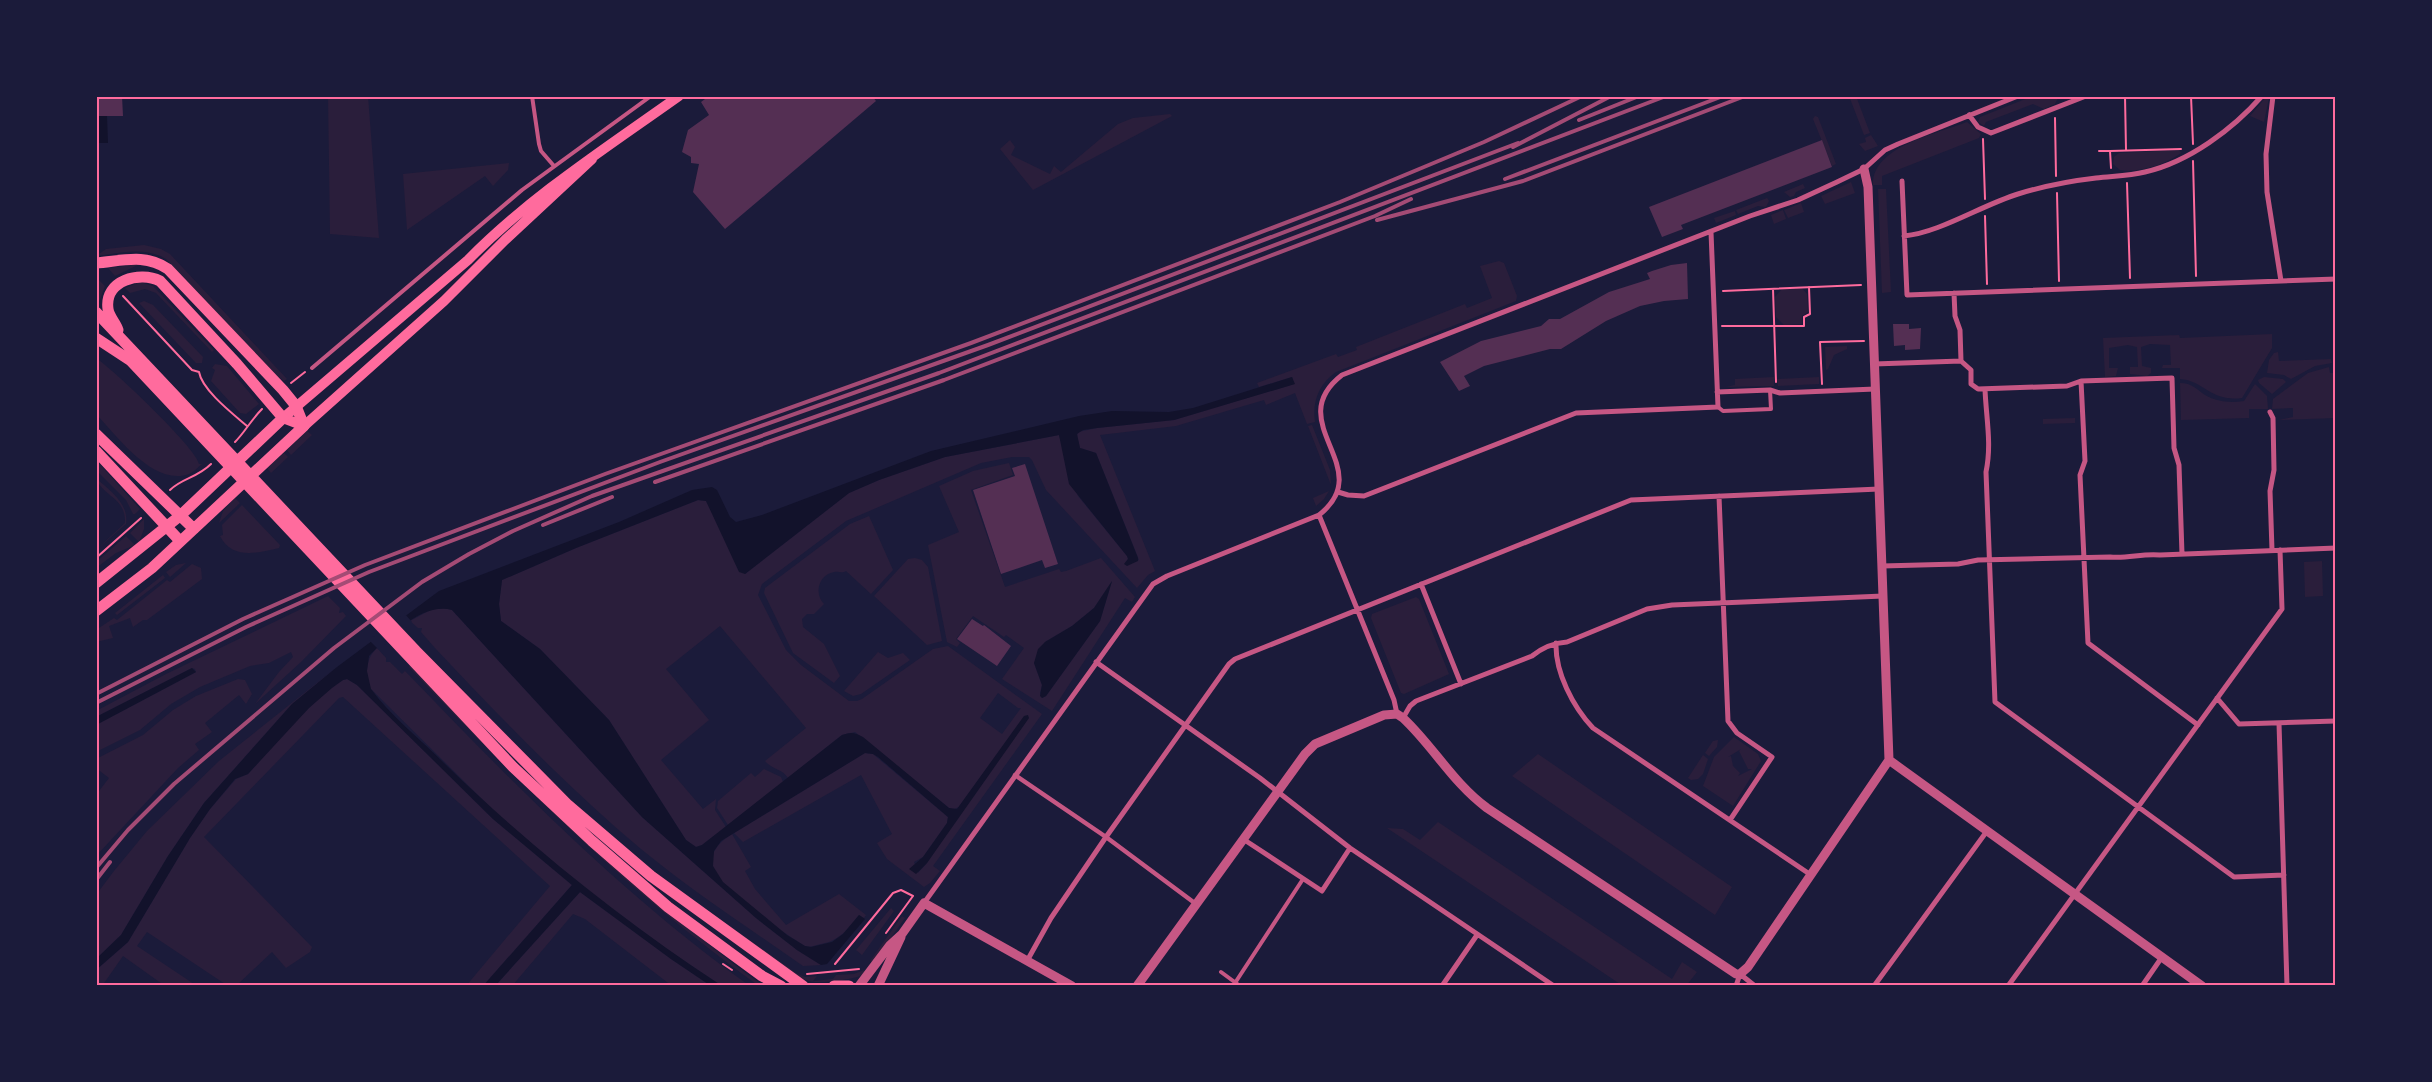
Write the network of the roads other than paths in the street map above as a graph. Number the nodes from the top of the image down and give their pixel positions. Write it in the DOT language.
graph roads {
  1 [pos="532,96"];
  2 [pos="651,96"];
  3 [pos="679,96"];
  4 [pos="2018,96"];
  5 [pos="2086,96"];
  6 [pos="2262,96"];
  7 [pos="2274,96"];
  8 [pos="1969,116"];
  9 [pos="592,159"];
  10 [pos="554,166"];
  11 [pos="1864,168"];
  12 [pos="1902,182"];
  13 [pos="1711,232"];
  14 [pos="1904,236"];
  15 [pos="99,262"];
  16 [pos="2336,279"];
  17 [pos="2280,281"];
  18 [pos="1954,293"];
  19 [pos="96,312"];
  20 [pos="96,324"];
  21 [pos="96,338"];
  22 [pos="121,339"];
  23 [pos="1961,360"];
  24 [pos="131,361"];
  25 [pos="1874,364"];
  26 [pos="312,368"];
  27 [pos="2082,381"];
  28 [pos="1875,389"];
  29 [pos="1985,389"];
  30 [pos="1773,391"];
  31 [pos="1717,392"];
  32 [pos="296,406"];
  33 [pos="1718,407"];
  34 [pos="2270,412"];
  35 [pos="283,418"];
  36 [pos="304,426"];
  37 [pos="96,434"];
  38 [pos="208,437"];
  39 [pos="96,451"];
  40 [pos="1879,489"];
  41 [pos="1338,492"];
  42 [pos="1719,496"];
  43 [pos="181,515"];
  44 [pos="1320,515"];
  45 [pos="167,526"];
  46 [pos="194,529"];
  47 [pos="180,541"];
  48 [pos="2336,548"];
  49 [pos="2272,550"];
  50 [pos="2280,550"];
  51 [pos="2182,554"];
  52 [pos="2085,558"];
  53 [pos="1991,561"];
  54 [pos="1882,566"];
  55 [pos="96,583"];
  56 [pos="1421,584"];
  57 [pos="1883,596"];
  58 [pos="1723,603"];
  59 [pos="1358,610"];
  60 [pos="96,611"];
  61 [pos="1556,643"];
  62 [pos="412,655"];
  63 [pos="1096,662"];
  64 [pos="1461,684"];
  65 [pos="2217,698"];
  66 [pos="1400,716"];
  67 [pos="2336,721"];
  68 [pos="2279,723"];
  69 [pos="2198,725"];
  70 [pos="1185,726"];
  71 [pos="1889,760"];
  72 [pos="1015,775"];
  73 [pos="1277,792"];
  74 [pos="2138,807"];
  75 [pos="1730,820"];
  76 [pos="1987,830"];
  77 [pos="1106,837"];
  78 [pos="1243,839"];
  79 [pos="1350,848"];
  80 [pos="1811,875"];
  81 [pos="2284,875"];
  82 [pos="1303,879"];
  83 [pos="2075,894"];
  84 [pos="924,903"];
  85 [pos="1196,904"];
  86 [pos="902,934"];
  87 [pos="1477,935"];
  88 [pos="2162,958"];
  89 [pos="1027,961"];
  90 [pos="1221,972"];
  91 [pos="1740,974"];
  92 [pos="762,976"];
  93 [pos="1235,983"];
  94 [pos="772,986"];
  95 [pos="781,986"];
  96 [pos="803,986"];
  97 [pos="834,986"];
  98 [pos="849,986"];
  99 [pos="859,986"];
  100 [pos="878,986"];
  101 [pos="1072,986"];
  102 [pos="1137,986"];
  103 [pos="1240,986"];
  104 [pos="1442,986"];
  105 [pos="1554,986"];
  106 [pos="1736,986"];
  107 [pos="1755,986"];
  108 [pos="1874,986"];
  109 [pos="2008,986"];
  110 [pos="2142,986"];
  111 [pos="2202,986"];
  112 [pos="2287,986"];
  1 -- 10 [label="lane"];
  2 -- 10 [label="lane"];
  3 -- 9 [label="main road"];
  4 -- 8 [label="street"];
  5 -- 8 [label="street"];
  6 -- 14 [label="street"];
  7 -- 17 [label="street"];
  8 -- 11 [label="street"];
  9 -- 32 [label="main road"];
  9 -- 36 [label="main road"];
  10 -- 26 [label="lane"];
  11 -- 13 [label="street"];
  11 -- 25 [label="street"];
  12 -- 14 [label="street"];
  13 -- 31 [label="street"];
  13 -- 41 [label="street"];
  14 -- 18 [label="street"];
  15 -- 32 [label="main road"];
  16 -- 17 [label="street"];
  17 -- 18 [label="street"];
  18 -- 23 [label="street"];
  19 -- 22 [label="main road"];
  20 -- 24 [label="main road"];
  21 -- 24 [label="main road"];
  22 -- 35 [label="main road"];
  22 -- 38 [label="main road"];
  23 -- 25 [label="street"];
  23 -- 29 [label="street"];
  24 -- 38 [label="main road"];
  25 -- 28 [label="street"];
  27 -- 29 [label="street"];
  27 -- 51 [label="street"];
  27 -- 52 [label="street"];
  28 -- 30 [label="street"];
  28 -- 40 [label="street"];
  29 -- 53 [label="street"];
  30 -- 31 [label="street"];
  30 -- 33 [label="lane"];
  31 -- 33 [label="street"];
  32 -- 35 [label="main road"];
  32 -- 36 [label="main road"];
  33 -- 41 [label="street"];
  34 -- 49 [label="street"];
  35 -- 36 [label="main road"];
  35 -- 43 [label="main road"];
  36 -- 46 [label="main road"];
  37 -- 43 [label="main road"];
  38 -- 62 [label="main road"];
  39 -- 45 [label="main road"];
  40 -- 42 [label="street"];
  40 -- 54 [label="street"];
  41 -- 44 [label="street"];
  42 -- 56 [label="street"];
  42 -- 58 [label="street"];
  43 -- 45 [label="main road"];
  43 -- 46 [label="main road"];
  44 -- 59 [label="street"];
  44 -- 63 [label="street"];
  45 -- 47 [label="main road"];
  45 -- 55 [label="main road"];
  46 -- 47 [label="main road"];
  47 -- 60 [label="main road"];
  48 -- 50 [label="street"];
  49 -- 50 [label="street"];
  49 -- 51 [label="street"];
  50 -- 65 [label="street"];
  51 -- 52 [label="street"];
  52 -- 53 [label="street"];
  52 -- 69 [label="street"];
  53 -- 54 [label="street"];
  53 -- 74 [label="street"];
  54 -- 57 [label="street"];
  56 -- 59 [label="street"];
  56 -- 64 [label="street"];
  57 -- 58 [label="street"];
  57 -- 71 [label="street"];
  58 -- 61 [label="street"];
  58 -- 75 [label="street"];
  59 -- 66 [label="street"];
  59 -- 70 [label="street"];
  61 -- 64 [label="street"];
  61 -- 75 [label="street"];
  62 -- 92 [label="main road"];
  62 -- 96 [label="main road"];
  63 -- 70 [label="street"];
  63 -- 72 [label="street"];
  64 -- 66 [label="street"];
  65 -- 68 [label="street"];
  65 -- 69 [label="street"];
  66 -- 73 [label="street"];
  66 -- 91 [label="street"];
  67 -- 68 [label="street"];
  68 -- 81 [label="street"];
  69 -- 74 [label="street"];
  70 -- 73 [label="street"];
  70 -- 77 [label="street"];
  71 -- 76 [label="street"];
  71 -- 80 [label="street"];
  72 -- 77 [label="street"];
  72 -- 84 [label="street"];
  73 -- 78 [label="street"];
  73 -- 79 [label="street"];
  74 -- 81 [label="street"];
  74 -- 83 [label="street"];
  75 -- 80 [label="street"];
  76 -- 83 [label="street"];
  76 -- 108 [label="street"];
  77 -- 85 [label="street"];
  77 -- 89 [label="street"];
  78 -- 82 [label="street"];
  78 -- 85 [label="street"];
  79 -- 82 [label="street"];
  79 -- 87 [label="street"];
  80 -- 91 [label="street"];
  81 -- 112 [label="street"];
  82 -- 93 [label="lane"];
  83 -- 88 [label="street"];
  83 -- 109 [label="street"];
  84 -- 86 [label="street"];
  84 -- 89 [label="street"];
  85 -- 102 [label="street"];
  86 -- 99 [label="street"];
  86 -- 100 [label="street"];
  87 -- 104 [label="street"];
  87 -- 105 [label="street"];
  88 -- 110 [label="street"];
  88 -- 111 [label="street"];
  89 -- 101 [label="street"];
  90 -- 93 [label="lane"];
  91 -- 106 [label="street"];
  91 -- 107 [label="street"];
  92 -- 94 [label="main road"];
  92 -- 95 [label="main road"];
  93 -- 103 [label="lane"];
  97 -- 98 [label="main road"];
}
